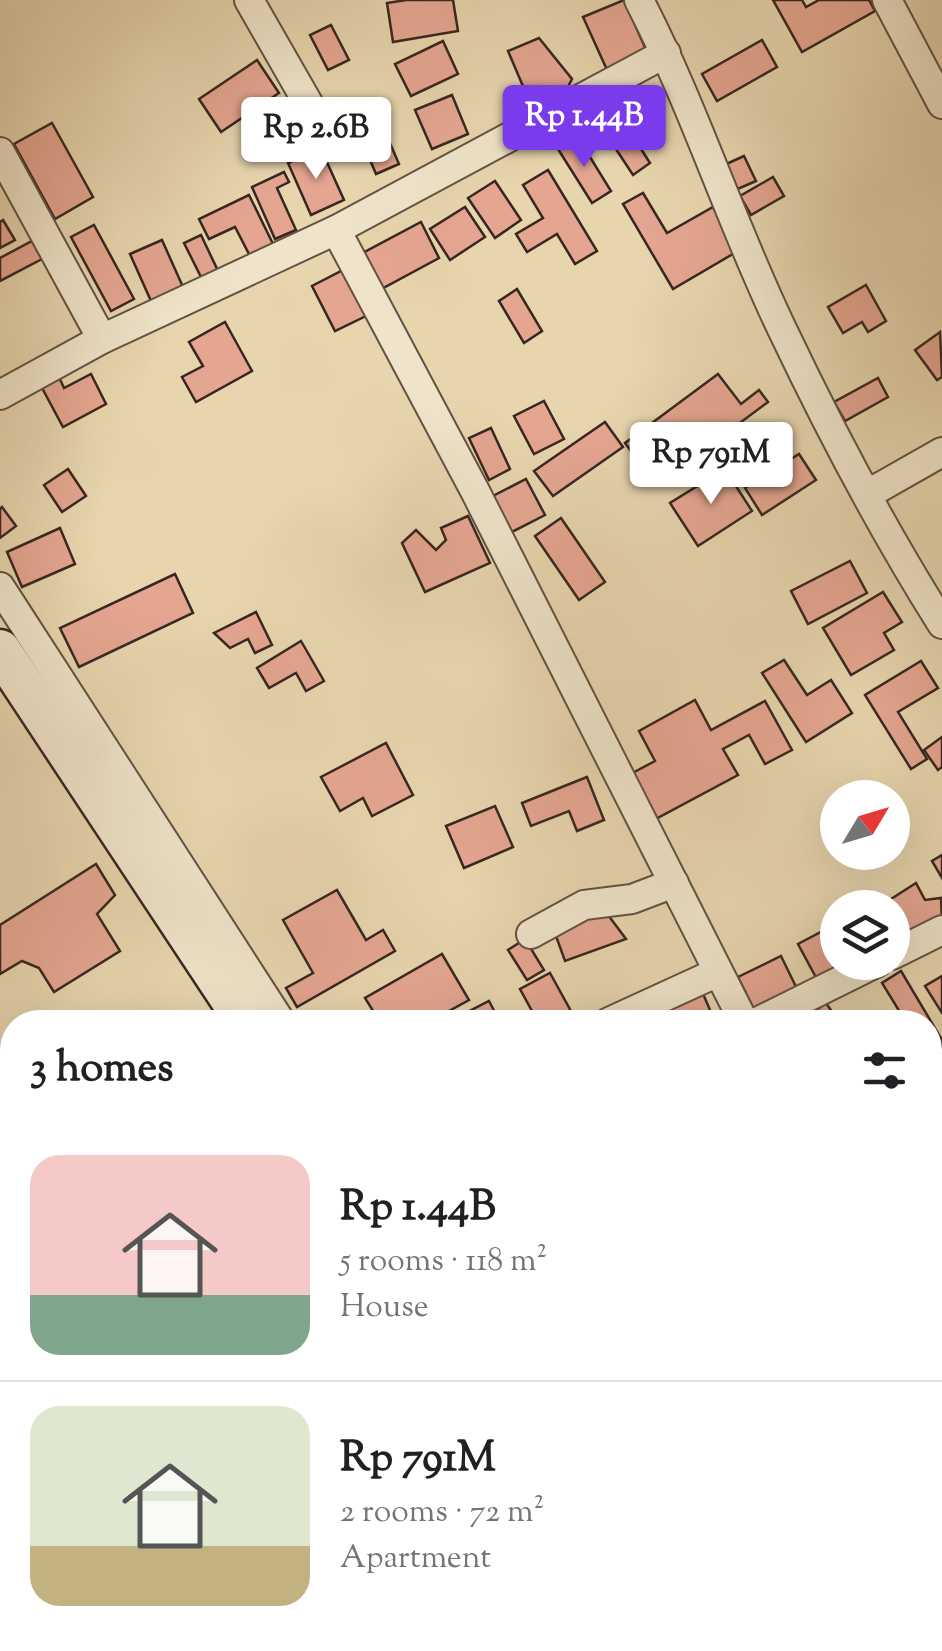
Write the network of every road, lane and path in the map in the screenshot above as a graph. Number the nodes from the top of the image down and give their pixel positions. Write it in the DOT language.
graph roads {
  1 [pos="249,0"];
  2 [pos="639,0"];
  3 [pos="887,0"];
  4 [pos="666,53"];
  5 [pos="942,104"];
  6 [pos="312,110"];
  7 [pos="0,152"];
  8 [pos="336,230"];
  9 [pos="102,339"];
  10 [pos="0,394"];
  11 [pos="942,452"];
  12 [pos="868,494"];
  13 [pos="0,587"];
  14 [pos="942,624"];
  15 [pos="5,669"];
  16 [pos="674,884"];
  17 [pos="942,930"];
  18 [pos="531,934"];
  19 [pos="910,946"];
  20 [pos="716,973"];
  21 [pos="842,980"];
  22 [pos="238,1010"];
  23 [pos="274,1010"];
  24 [pos="635,1010"];
  25 [pos="737,1010"];
  26 [pos="781,1010"];
  1 -- 6 [label="street"];
  2 -- 4 [label="street"];
  3 -- 5 [label="street"];
  4 -- 8 [label="street"];
  4 -- 12 [label="street"];
  7 -- 9 [label="street"];
  8 -- 9 [label="street"];
  8 -- 16 [label="street"];
  9 -- 10 [label="street"];
  11 -- 12 [label="street"];
  12 -- 14 [label="street"];
  13 -- 23 [label="street"];
  15 -- 22 [label="main road"];
  16 -- 18 [label="street"];
  16 -- 20 [label="street"];
  17 -- 19 [label="street"];
  20 -- 24 [label="street"];
  20 -- 25 [label="street"];
  21 -- 26 [label="street"];
}
